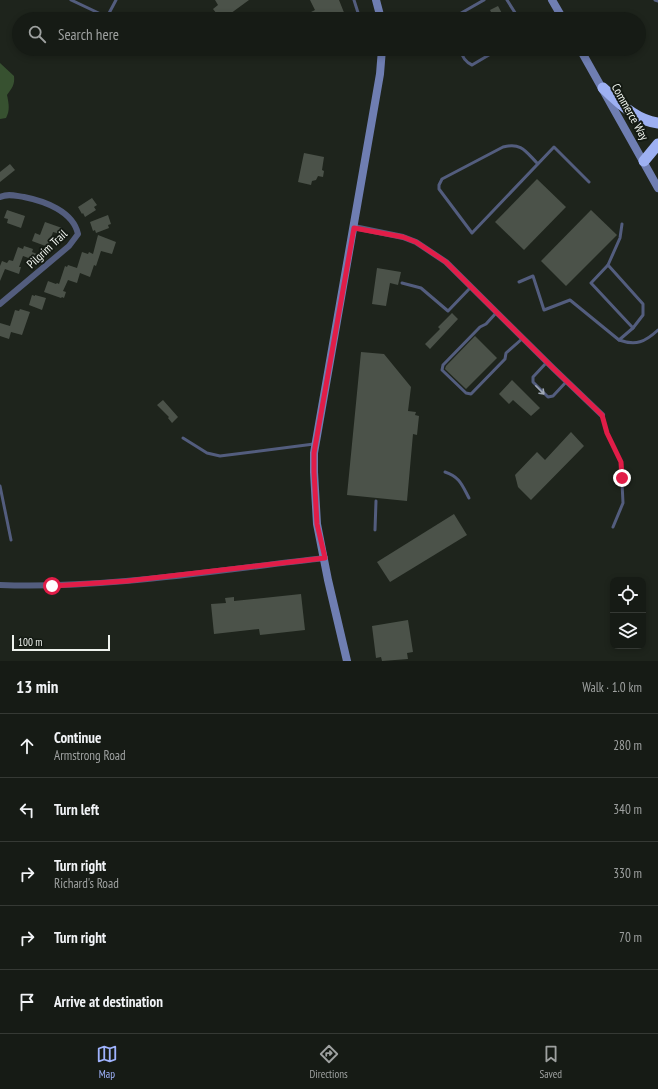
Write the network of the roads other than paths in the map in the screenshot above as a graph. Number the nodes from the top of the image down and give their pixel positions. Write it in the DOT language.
graph roads {
  1 [pos="72,0"];
  2 [pos="116,0"];
  3 [pos="354,0"];
  4 [pos="376,0"];
  5 [pos="484,0"];
  6 [pos="507,0"];
  7 [pos="552,0"];
  8 [pos="655,0"];
  9 [pos="658,1"];
  10 [pos="97,12"];
  11 [pos="110,12"];
  12 [pos="358,12"];
  13 [pos="379,12"];
  14 [pos="463,12"];
  15 [pos="515,12"];
  16 [pos="559,12"];
  17 [pos="381,56"];
  18 [pos="462,56"];
  19 [pos="487,56"];
  20 [pos="584,56"];
  21 [pos="603,88"];
  22 [pos="658,123"];
  23 [pos="658,144"];
  24 [pos="658,158"];
  25 [pos="644,161"];
  26 [pos="538,164"];
  27 [pos="589,182"];
  28 [pos="658,188"];
  29 [pos="3,196"];
  30 [pos="622,224"];
  31 [pos="354,228"];
  32 [pos="608,265"];
  33 [pos="519,282"];
  34 [pos="402,283"];
  35 [pos="471,287"];
  36 [pos="0,304"];
  37 [pos="497,312"];
  38 [pos="633,328"];
  39 [pos="658,330"];
  40 [pos="523,338"];
  41 [pos="619,340"];
  42 [pos="547,362"];
  43 [pos="567,381"];
  44 [pos="602,415"];
  45 [pos="183,438"];
  46 [pos="316,444"];
  47 [pos="445,472"];
  48 [pos="0,486"];
  49 [pos="469,498"];
  50 [pos="376,501"];
  51 [pos="613,527"];
  52 [pos="375,530"];
  53 [pos="11,540"];
  54 [pos="325,558"];
  55 [pos="0,585"];
  56 [pos="347,661"];
  1 -- 10 [label="lane"];
  2 -- 11 [label="lane"];
  3 -- 12 [label="lane"];
  4 -- 13 [label="street"];
  5 -- 14 [label="lane"];
  6 -- 15 [label="lane"];
  7 -- 16 [label="street"];
  8 -- 9 [label="lane"];
  17 -- 31 [label="street"];
  18 -- 19 [label="lane"];
  20 -- 21 [label="street, Commerce Way"];
  21 -- 22 [label="highway"];
  21 -- 25 [label="street, Commerce Way"];
  23 -- 25 [label="highway"];
  24 -- 25 [label="highway"];
  25 -- 28 [label="street, Commerce Way"];
  26 -- 26 [label="lane"];
  26 -- 27 [label="lane"];
  29 -- 36 [label="street, Pilgrim Trail"];
  30 -- 32 [label="lane"];
  31 -- 35 [label="street"];
  31 -- 46 [label="street"];
  32 -- 38 [label="lane"];
  32 -- 38 [label="lane"];
  33 -- 41 [label="lane"];
  34 -- 35 [label="lane"];
  35 -- 37 [label="street"];
  37 -- 40 [label="street"];
  37 -- 40 [label="lane"];
  38 -- 41 [label="lane"];
  39 -- 41 [label="lane"];
  40 -- 42 [label="street"];
  42 -- 43 [label="street"];
  42 -- 43 [label="lane, one-way"];
  43 -- 44 [label="street"];
  44 -- 51 [label="lane"];
  45 -- 46 [label="lane"];
  46 -- 54 [label="street"];
  47 -- 49 [label="lane"];
  48 -- 53 [label="lane"];
  50 -- 52 [label="lane"];
  54 -- 55 [label="street"];
  54 -- 56 [label="street"];
}
